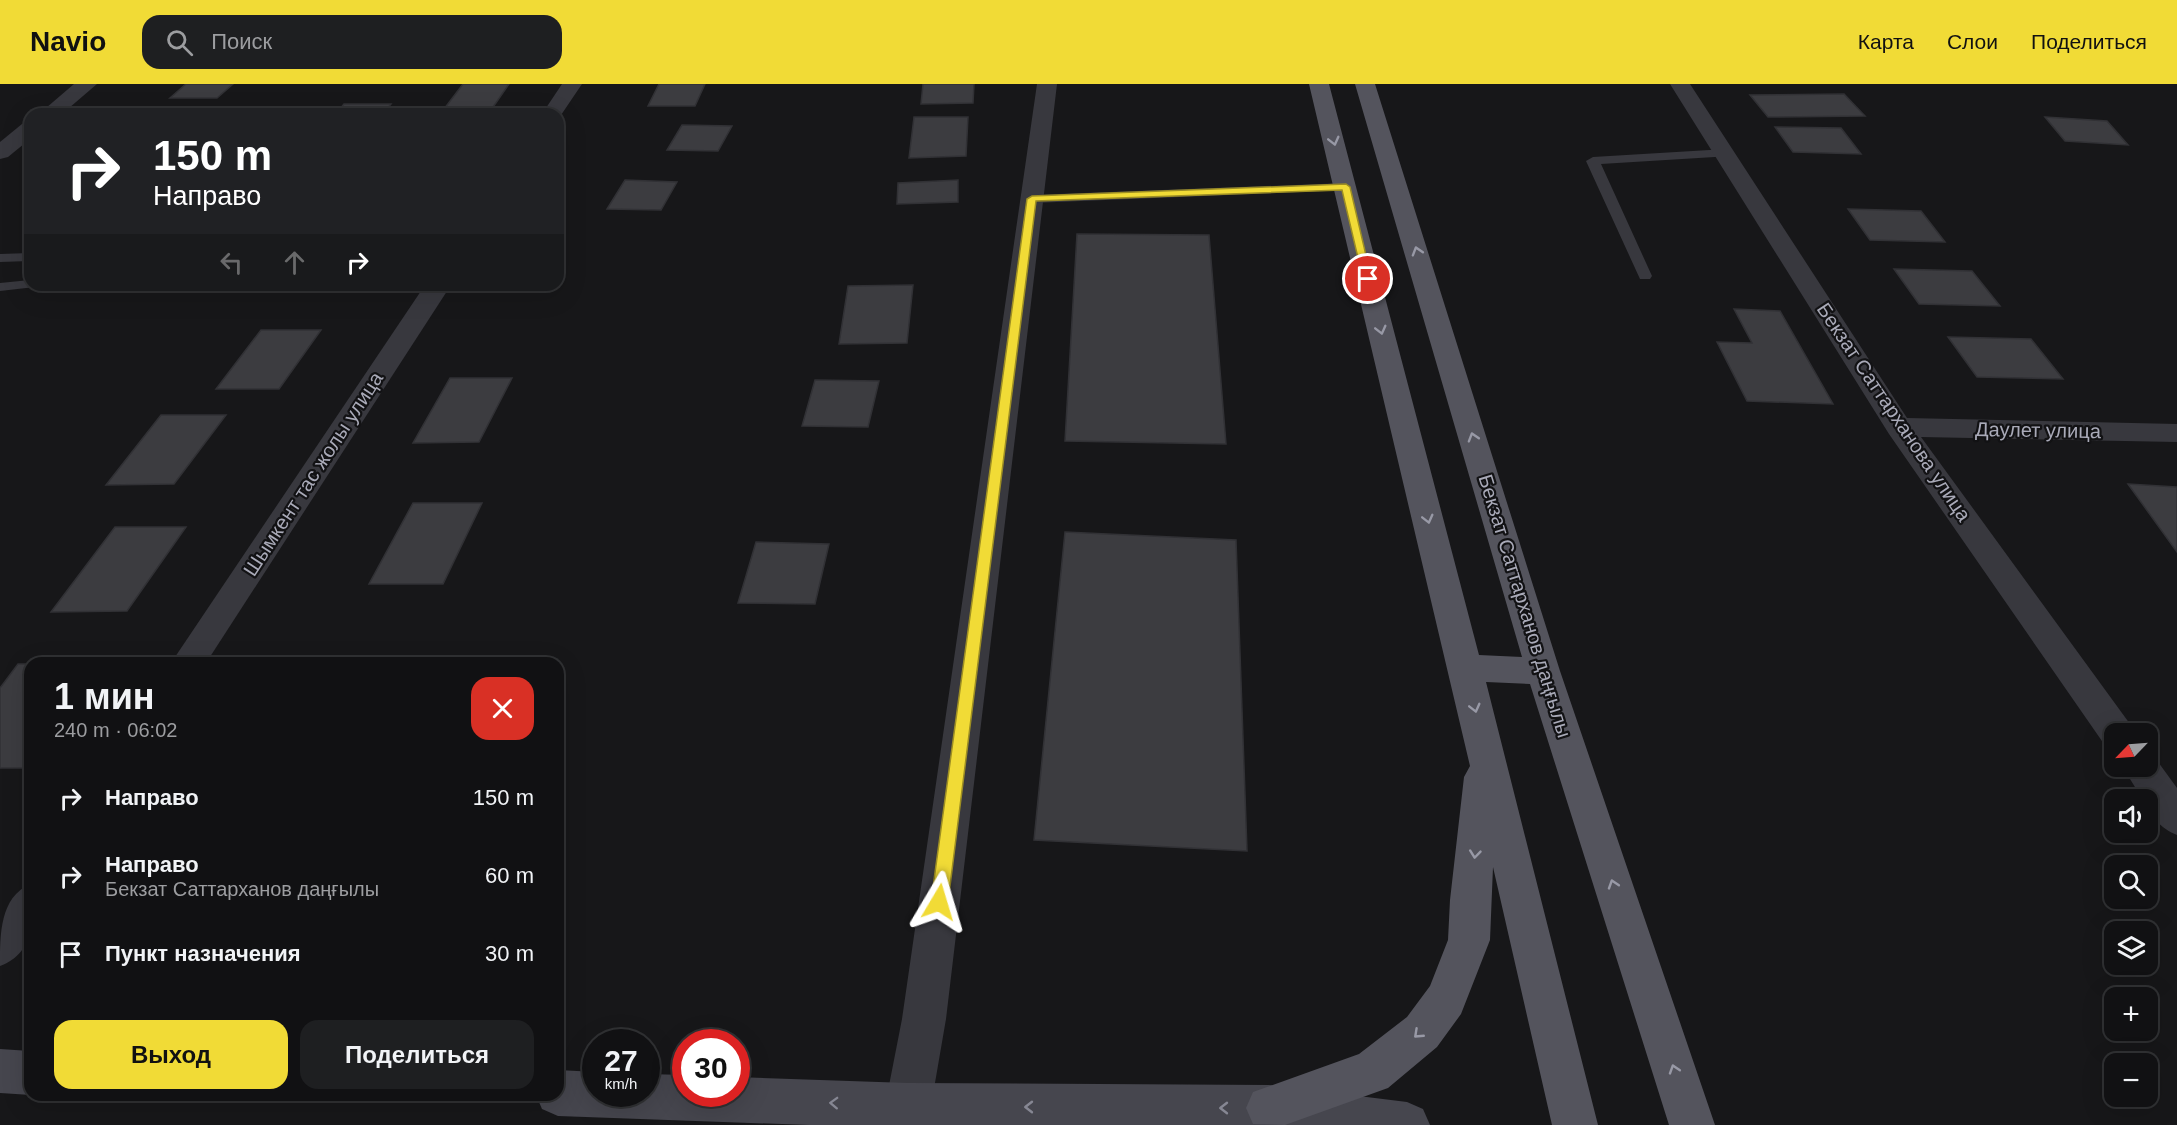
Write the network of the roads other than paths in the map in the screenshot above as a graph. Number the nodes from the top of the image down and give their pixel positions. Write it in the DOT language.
graph roads {
  1 [pos="87,84"];
  2 [pos="572,84"];
  3 [pos="1047,84"];
  4 [pos="1319,84"];
  5 [pos="1365,84"];
  6 [pos="1680,84"];
  7 [pos="57,108"];
  8 [pos="556,108"];
  9 [pos="24,134"];
  10 [pos="0,152"];
  11 [pos="1726,153"];
  12 [pos="1346,187"];
  13 [pos="1032,199"];
  14 [pos="24,256"];
  15 [pos="0,258"];
  16 [pos="1645,276"];
  17 [pos="24,285"];
  18 [pos="0,287"];
  19 [pos="434,291"];
  20 [pos="1899,427"];
  21 [pos="2177,433"];
  22 [pos="192,657"];
  23 [pos="1465,668"];
  24 [pos="1544,671"];
  25 [pos="2109,723"];
  26 [pos="1486,754"];
  27 [pos="2148,777"];
  28 [pos="2177,819"];
  29 [pos="24,911"];
  30 [pos="0,947"];
  31 [pos="0,1071"];
  32 [pos="24,1073"];
  33 [pos="564,1093"];
  34 [pos="908,1106"];
  35 [pos="1269,1108"];
  36 [pos="1407,1125"];
  37 [pos="1575,1125"];
  38 [pos="1692,1125"];
  1 -- 7 [label="street"];
  2 -- 8 [label="street"];
  3 -- 13 [label="street"];
  4 -- 12 [label="main road, one-way"];
  24 -- 5 [label="main road, Бекзат Саттарханов даңғылы, one-way"];
  6 -- 11 [label="street, Бекзат Саттарханова улица"];
  9 -- 10 [label="street"];
  11 -- 16 [label="lane"];
  11 -- 20 [label="street, Бекзат Саттарханова улица"];
  12 -- 13 [label="lane"];
  12 -- 23 [label="main road, one-way"];
  13 -- 34 [label="street"];
  14 -- 15 [label="lane"];
  17 -- 18 [label="lane"];
  19 -- 22 [label="street, Шымкент тас жолы улица"];
  20 -- 21 [label="street, Даулет улица"];
  20 -- 25 [label="street, Бекзат Саттарханова улица"];
  23 -- 24 [label="main road"];
  23 -- 26 [label="main road, one-way"];
  38 -- 24 [label="main road, Бекзат Саттарханов даңғылы, one-way"];
  26 -- 35 [label="main road, one-way"];
  26 -- 37 [label="main road"];
  27 -- 28 [label="street"];
  29 -- 30 [label="street"];
  31 -- 32 [label="street"];
  34 -- 33 [label="street, one-way"];
  35 -- 34 [label="street, one-way"];
  35 -- 36 [label="street"];
}
